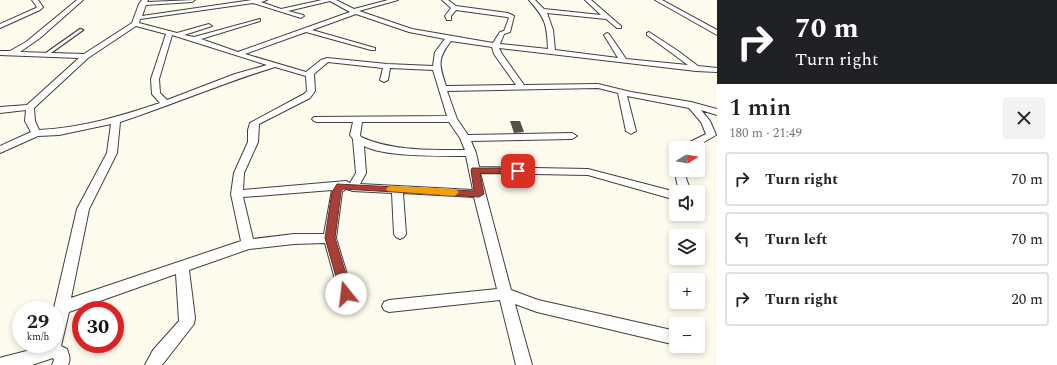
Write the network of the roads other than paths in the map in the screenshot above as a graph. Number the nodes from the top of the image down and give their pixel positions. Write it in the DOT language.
graph roads {
  1 [pos="35,0"];
  2 [pos="80,0"];
  3 [pos="192,0"];
  4 [pos="264,0"];
  5 [pos="329,0"];
  6 [pos="332,0"];
  7 [pos="391,0"];
  8 [pos="445,0"];
  9 [pos="532,0"];
  10 [pos="588,0"];
  11 [pos="658,0"];
  12 [pos="143,2"];
  13 [pos="255,2"];
  14 [pos="454,8"];
  15 [pos="281,11"];
  16 [pos="543,11"];
  17 [pos="354,12"];
  18 [pos="301,16"];
  19 [pos="607,17"];
  20 [pos="449,19"];
  21 [pos="258,20"];
  22 [pos="136,21"];
  23 [pos="0,26"];
  24 [pos="209,26"];
  25 [pos="619,27"];
  26 [pos="81,30"];
  27 [pos="305,30"];
  28 [pos="169,33"];
  29 [pos="717,33"];
  30 [pos="178,34"];
  31 [pos="649,34"];
  32 [pos="607,35"];
  33 [pos="449,38"];
  34 [pos="194,39"];
  35 [pos="495,46"];
  36 [pos="374,49"];
  37 [pos="552,52"];
  38 [pos="0,53"];
  39 [pos="12,53"];
  40 [pos="47,54"];
  41 [pos="238,54"];
  42 [pos="85,56"];
  43 [pos="624,60"];
  44 [pos="274,65"];
  45 [pos="387,66"];
  46 [pos="436,68"];
  47 [pos="696,68"];
  48 [pos="717,70"];
  49 [pos="310,74"];
  50 [pos="384,80"];
  51 [pos="521,87"];
  52 [pos="443,88"];
  53 [pos="622,93"];
  54 [pos="166,104"];
  55 [pos="692,105"];
  56 [pos="30,107"];
  57 [pos="0,110"];
  58 [pos="717,112"];
  59 [pos="317,119"];
  60 [pos="452,119"];
  61 [pos="116,120"];
  62 [pos="358,120"];
  63 [pos="631,131"];
  64 [pos="36,133"];
  65 [pos="572,136"];
  66 [pos="465,138"];
  67 [pos="701,141"];
  68 [pos="358,143"];
  69 [pos="0,150"];
  70 [pos="472,153"];
  71 [pos="475,170"];
  72 [pos="347,186"];
  73 [pos="397,189"];
  74 [pos="237,194"];
  75 [pos="479,194"];
  76 [pos="669,194"];
  77 [pos="400,234"];
  78 [pos="330,238"];
  79 [pos="248,244"];
  80 [pos="182,267"];
  81 [pos="346,294"];
  82 [pos="505,294"];
  83 [pos="63,301"];
  84 [pos="389,306"];
  85 [pos="64,307"];
  86 [pos="669,336"];
  87 [pos="46,353"];
  88 [pos="60,353"];
  89 [pos="3,365"];
  90 [pos="60,365"];
  91 [pos="153,365"];
  92 [pos="524,365"];
  1 -- 23 [label="street"];
  2 -- 39 [label="street"];
  3 -- 12 [label="street"];
  4 -- 13 [label="street"];
  5 -- 15 [label="street"];
  6 -- 17 [label="street"];
  7 -- 17 [label="street"];
  8 -- 14 [label="street"];
  9 -- 16 [label="street"];
  10 -- 19 [label="street"];
  11 -- 29 [label="street"];
  12 -- 22 [label="street"];
  13 -- 15 [label="street"];
  13 -- 22 [label="street"];
  14 -- 20 [label="street"];
  14 -- 35 [label="street"];
  15 -- 18 [label="street"];
  16 -- 19 [label="street"];
  16 -- 37 [label="street"];
  17 -- 27 [label="street"];
  17 -- 33 [label="street"];
  19 -- 25 [label="street"];
  21 -- 34 [label="street"];
  22 -- 28 [label="street"];
  22 -- 42 [label="street"];
  24 -- 30 [label="street"];
  26 -- 40 [label="lane"];
  27 -- 36 [label="street"];
  27 -- 41 [label="street"];
  28 -- 30 [label="street"];
  28 -- 54 [label="street"];
  30 -- 34 [label="street"];
  31 -- 47 [label="street"];
  32 -- 43 [label="street"];
  33 -- 35 [label="street"];
  33 -- 46 [label="street"];
  34 -- 41 [label="street"];
  35 -- 37 [label="street"];
  35 -- 51 [label="street"];
  37 -- 43 [label="street"];
  38 -- 39 [label="street"];
  39 -- 40 [label="street"];
  40 -- 42 [label="street"];
  41 -- 44 [label="street"];
  42 -- 56 [label="street"];
  43 -- 47 [label="street"];
  44 -- 49 [label="street"];
  44 -- 54 [label="street"];
  45 -- 46 [label="street"];
  45 -- 49 [label="street"];
  45 -- 50 [label="street"];
  46 -- 52 [label="street"];
  47 -- 48 [label="street"];
  49 -- 74 [label="street"];
  51 -- 52 [label="street"];
  51 -- 53 [label="street"];
  52 -- 60 [label="street"];
  53 -- 55 [label="street"];
  53 -- 63 [label="street"];
  54 -- 61 [label="street"];
  55 -- 58 [label="street"];
  55 -- 67 [label="street"];
  56 -- 57 [label="street"];
  56 -- 64 [label="street"];
  59 -- 62 [label="street"];
  60 -- 62 [label="street"];
  60 -- 66 [label="street"];
  61 -- 64 [label="street"];
  61 -- 83 [label="street"];
  62 -- 68 [label="street"];
  64 -- 69 [label="street"];
  65 -- 66 [label="street"];
  66 -- 70 [label="street"];
  68 -- 70 [label="street"];
  68 -- 72 [label="street"];
  70 -- 71 [label="street"];
  71 -- 75 [label="street"];
  71 -- 76 [label="street"];
  72 -- 73 [label="street"];
  72 -- 74 [label="street"];
  72 -- 78 [label="street"];
  73 -- 75 [label="street"];
  73 -- 77 [label="street"];
  74 -- 79 [label="street"];
  75 -- 82 [label="street"];
  78 -- 79 [label="street"];
  78 -- 81 [label="street"];
  79 -- 80 [label="street"];
  80 -- 85 [label="street"];
  80 -- 91 [label="street"];
  82 -- 84 [label="street"];
  82 -- 86 [label="street"];
  82 -- 92 [label="street"];
  87 -- 89 [label="street"];
  88 -- 90 [label="street"];
}
